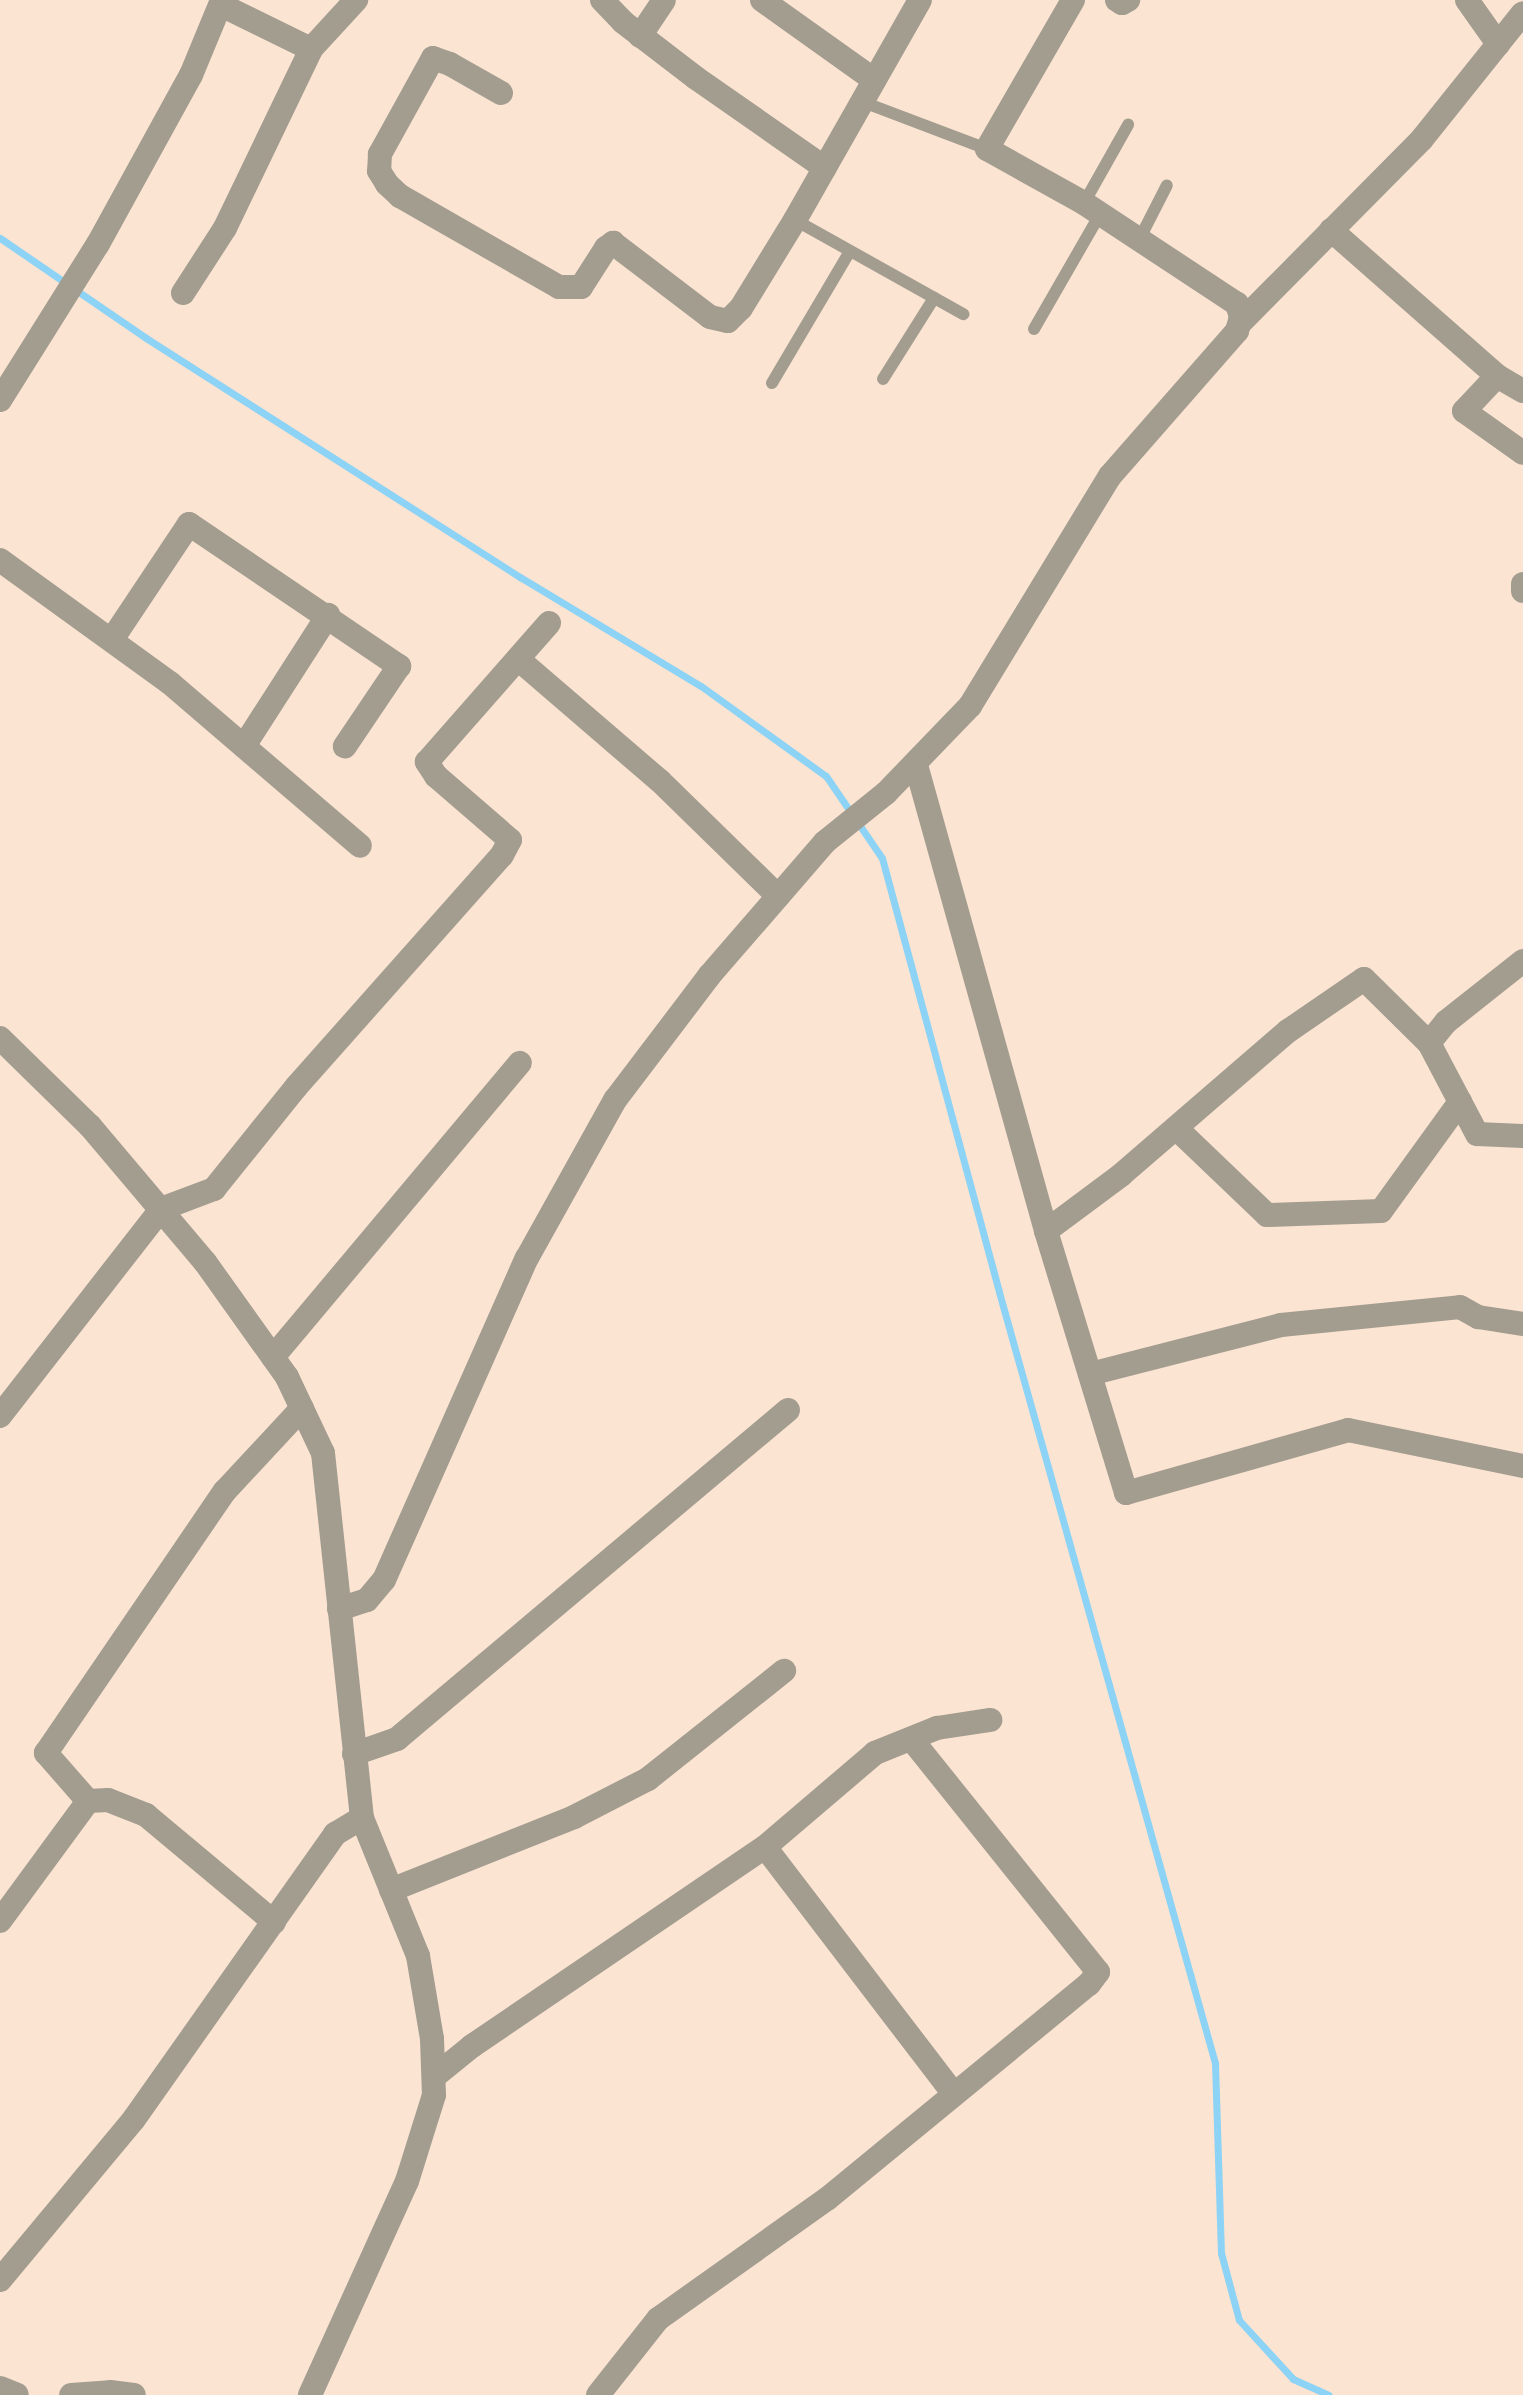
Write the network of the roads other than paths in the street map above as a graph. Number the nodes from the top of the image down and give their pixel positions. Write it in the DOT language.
graph roads {
  1 [pos="356,0"];
  2 [pos="602,0"];
  3 [pos="664,0"];
  4 [pos="762,0"];
  5 [pos="919,0"];
  6 [pos="1073,0"];
  7 [pos="1117,0"];
  8 [pos="1128,0"];
  9 [pos="1467,0"];
  10 [pos="222,3"];
  11 [pos="1523,13"];
  12 [pos="640,36"];
  13 [pos="1498,44"];
  14 [pos="311,49"];
  15 [pos="869,91"];
  16 [pos="501,93"];
  17 [pos="1128,125"];
  18 [pos="987,149"];
  19 [pos="825,168"];
  20 [pos="1167,185"];
  21 [pos="1092,208"];
  22 [pos="795,220"];
  23 [pos="1331,230"];
  24 [pos="1140,238"];
  25 [pos="850,251"];
  26 [pos="183,293"];
  27 [pos="934,298"];
  28 [pos="963,314"];
  29 [pos="1241,322"];
  30 [pos="1034,329"];
  31 [pos="1497,376"];
  32 [pos="883,379"];
  33 [pos="772,383"];
  34 [pos="1523,391"];
  35 [pos="0,400"];
  36 [pos="1523,453"];
  37 [pos="0,560"];
  38 [pos="1523,584"];
  39 [pos="1523,591"];
  40 [pos="328,615"];
  41 [pos="549,623"];
  42 [pos="113,638"];
  43 [pos="518,659"];
  44 [pos="244,746"];
  45 [pos="345,746"];
  46 [pos="916,765"];
  47 [pos="360,846"];
  48 [pos="778,896"];
  49 [pos="1521,966"];
  50 [pos="0,1038"];
  51 [pos="1429,1043"];
  52 [pos="520,1063"];
  53 [pos="1460,1102"];
  54 [pos="1176,1128"];
  55 [pos="1523,1136"];
  56 [pos="161,1209"];
  57 [pos="1046,1231"];
  58 [pos="1523,1324"];
  59 [pos="273,1357"];
  60 [pos="1090,1374"];
  61 [pos="302,1408"];
  62 [pos="788,1410"];
  63 [pos="0,1416"];
  64 [pos="1523,1466"];
  65 [pos="339,1609"];
  66 [pos="784,1671"];
  67 [pos="990,1720"];
  68 [pos="912,1740"];
  69 [pos="354,1754"];
  70 [pos="88,1801"];
  71 [pos="362,1818"];
  72 [pos="765,1847"];
  73 [pos="391,1890"];
  74 [pos="0,1921"];
  75 [pos="274,1922"];
  76 [pos="435,2076"];
  77 [pos="954,2094"];
  78 [pos="0,2280"];
  79 [pos="0,2388"];
  80 [pos="17,2395"];
  81 [pos="71,2395"];
  82 [pos="134,2395"];
  83 [pos="310,2395"];
  84 [pos="598,2395"];
  1 -- 14 [label="street"];
  2 -- 12 [label="street"];
  3 -- 12 [label="street"];
  4 -- 15 [label="street"];
  5 -- 15 [label="street"];
  6 -- 18 [label="street"];
  7 -- 8 [label="street"];
  9 -- 13 [label="street"];
  10 -- 14 [label="street"];
  10 -- 35 [label="street"];
  11 -- 13 [label="street"];
  12 -- 19 [label="street"];
  13 -- 23 [label="street"];
  14 -- 26 [label="street"];
  15 -- 18 [label="lane"];
  15 -- 19 [label="street"];
  16 -- 22 [label="street"];
  17 -- 21 [label="lane"];
  18 -- 21 [label="street"];
  19 -- 22 [label="street"];
  20 -- 24 [label="lane"];
  21 -- 24 [label="street"];
  21 -- 30 [label="lane"];
  22 -- 25 [label="lane"];
  23 -- 29 [label="street"];
  23 -- 31 [label="street"];
  24 -- 29 [label="street"];
  25 -- 27 [label="lane"];
  25 -- 33 [label="lane"];
  27 -- 28 [label="lane"];
  27 -- 32 [label="lane"];
  29 -- 46 [label="street"];
  31 -- 34 [label="street"];
  31 -- 36 [label="street"];
  37 -- 42 [label="street"];
  38 -- 39 [label="street"];
  40 -- 42 [label="street"];
  40 -- 44 [label="street"];
  40 -- 45 [label="street"];
  41 -- 43 [label="street"];
  42 -- 44 [label="street"];
  43 -- 48 [label="street"];
  43 -- 56 [label="street"];
  44 -- 47 [label="street"];
  46 -- 48 [label="street"];
  46 -- 57 [label="street"];
  48 -- 65 [label="street"];
  49 -- 51 [label="street"];
  50 -- 56 [label="street"];
  51 -- 53 [label="street"];
  51 -- 54 [label="street"];
  52 -- 59 [label="street"];
  53 -- 54 [label="street"];
  53 -- 55 [label="street"];
  54 -- 57 [label="street"];
  56 -- 59 [label="street"];
  56 -- 63 [label="street"];
  57 -- 60 [label="street"];
  58 -- 60 [label="street"];
  59 -- 61 [label="street"];
  60 -- 64 [label="street"];
  61 -- 65 [label="street"];
  61 -- 70 [label="street"];
  62 -- 69 [label="street"];
  65 -- 69 [label="street"];
  66 -- 73 [label="street"];
  67 -- 68 [label="street"];
  68 -- 72 [label="street"];
  68 -- 77 [label="street"];
  69 -- 71 [label="street"];
  70 -- 74 [label="street"];
  70 -- 75 [label="street"];
  71 -- 73 [label="street"];
  71 -- 75 [label="street"];
  72 -- 76 [label="street"];
  72 -- 77 [label="street"];
  73 -- 76 [label="street"];
  75 -- 78 [label="street"];
  76 -- 83 [label="street"];
  77 -- 84 [label="street"];
  79 -- 80 [label="street"];
  81 -- 82 [label="street"];
}
